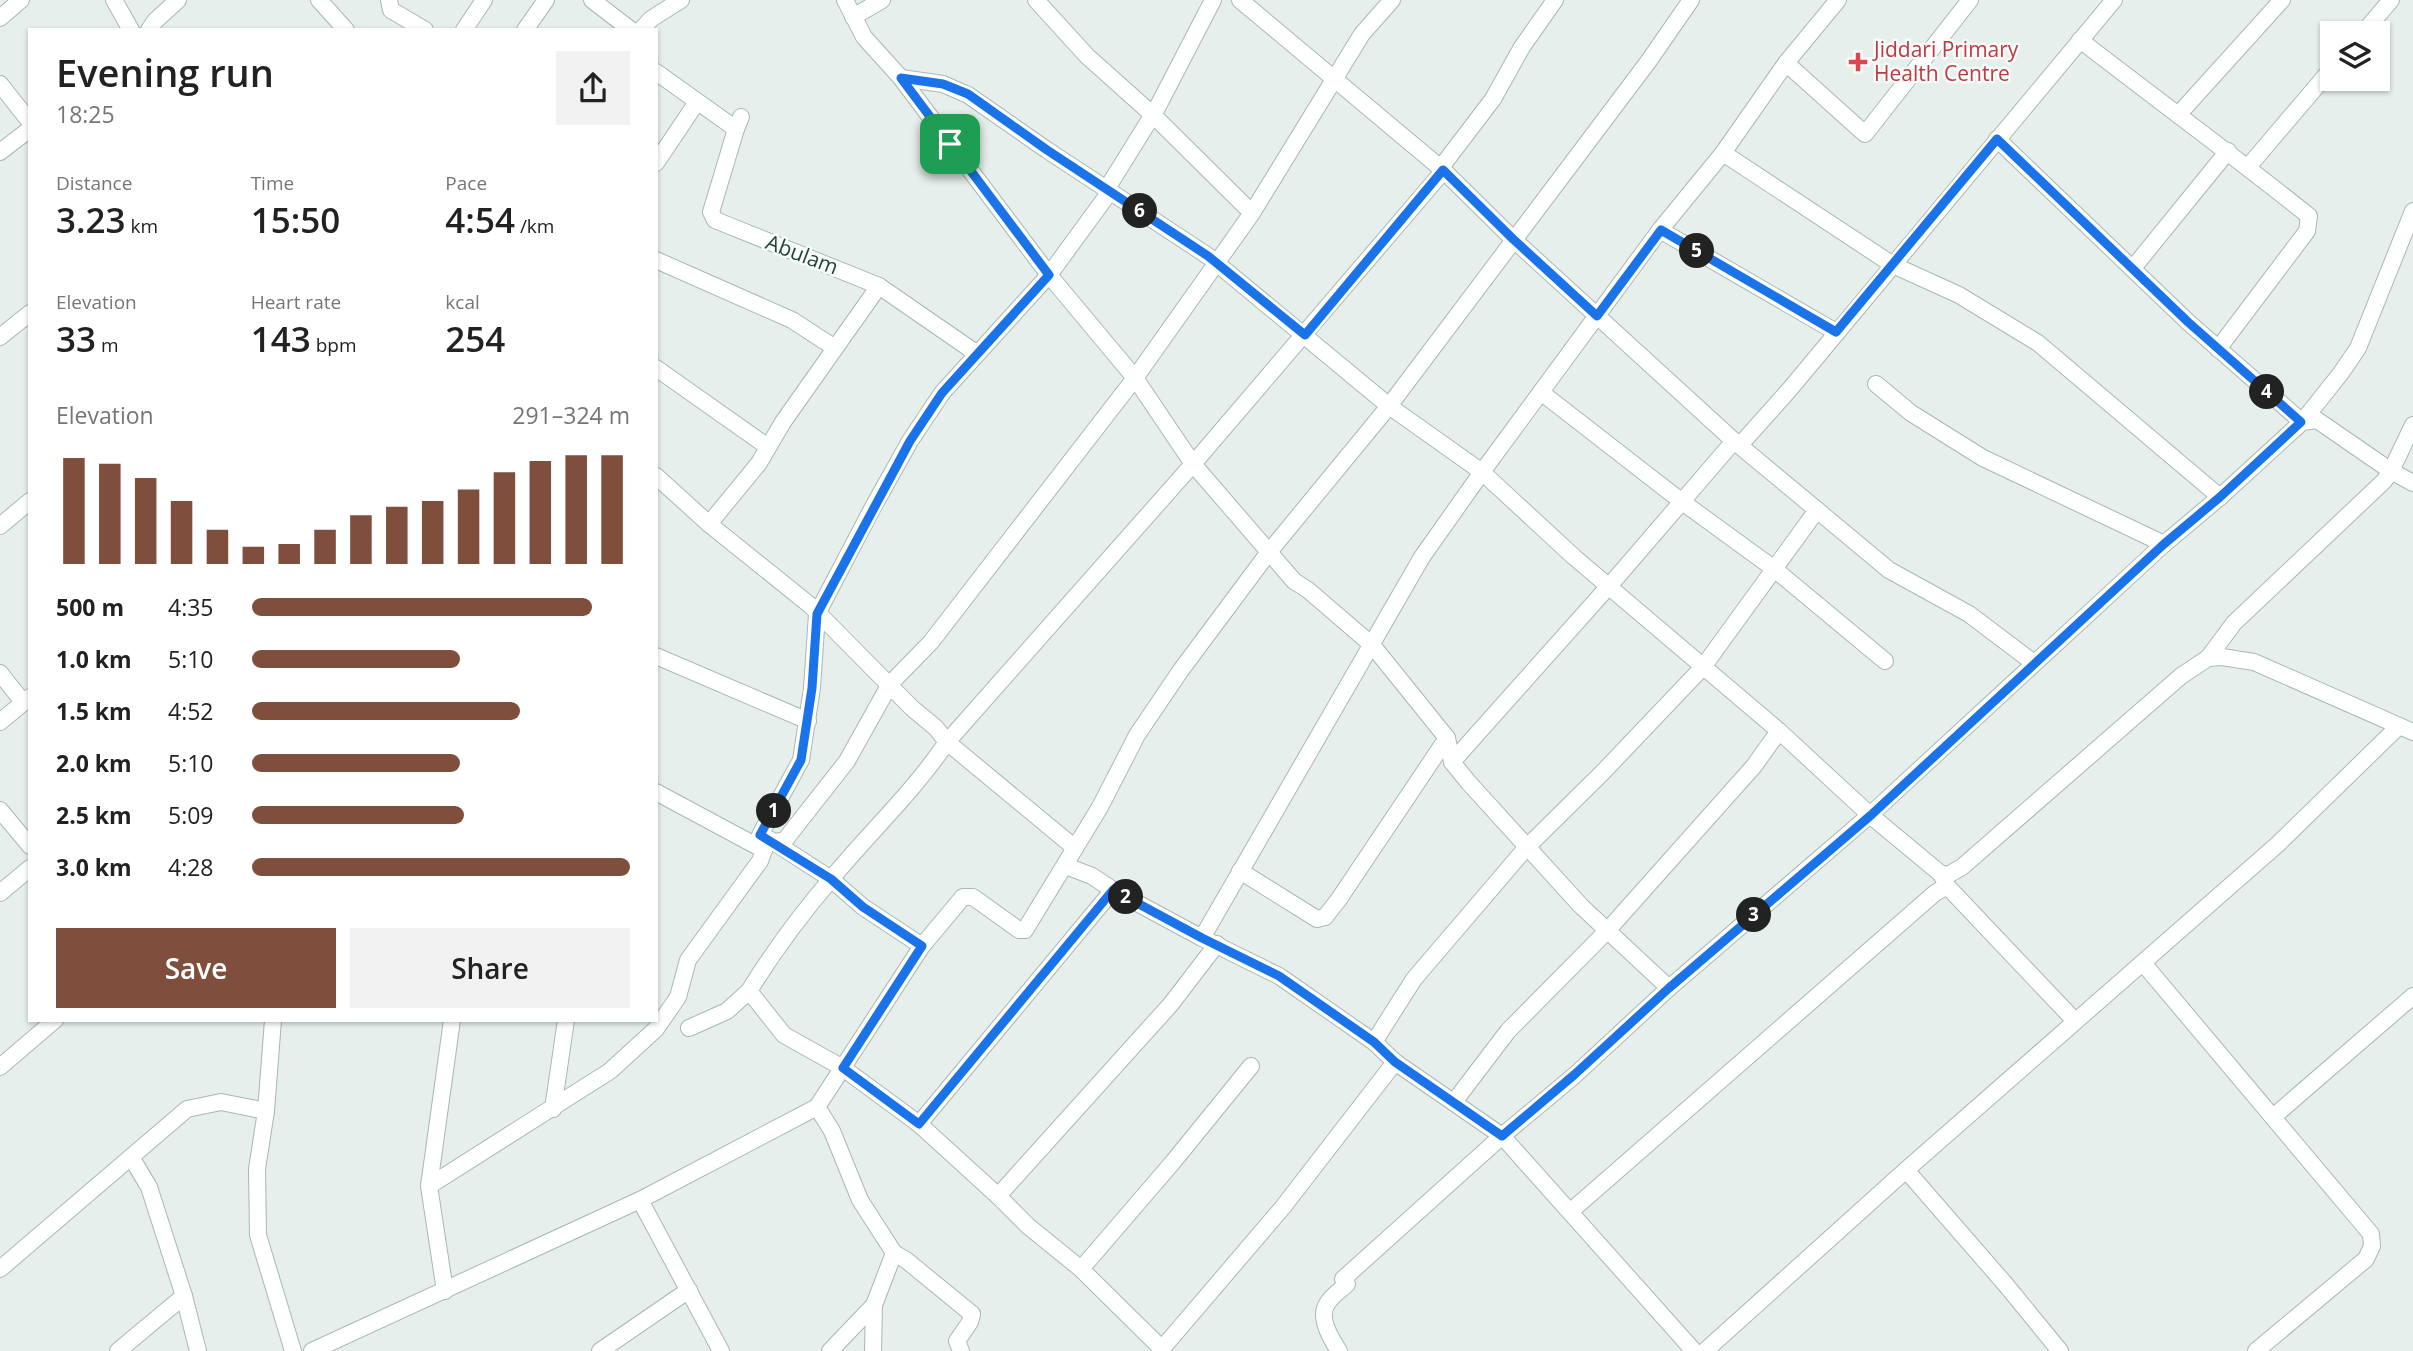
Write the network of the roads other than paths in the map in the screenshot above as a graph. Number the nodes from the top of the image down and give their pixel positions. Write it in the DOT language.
graph roads {
  1 [pos="21,0"];
  2 [pos="114,0"];
  3 [pos="178,0"];
  4 [pos="319,0"];
  5 [pos="389,0"];
  6 [pos="484,0"];
  7 [pos="546,0"];
  8 [pos="592,0"];
  9 [pos="681,0"];
  10 [pos="845,0"];
  11 [pos="882,0"];
  12 [pos="1036,0"];
  13 [pos="1213,0"];
  14 [pos="1240,0"];
  15 [pos="1555,0"];
  16 [pos="1838,0"];
  17 [pos="1970,0"];
  18 [pos="2114,0"];
  19 [pos="2282,0"];
  20 [pos="2391,0"];
  21 [pos="1688,1"];
  22 [pos="1384,3"];
  23 [pos="853,17"];
  24 [pos="0,18"];
  25 [pos="2373,21"];
  26 [pos="130,28"];
  27 [pos="150,28"];
  28 [pos="344,28"];
  29 [pos="422,28"];
  30 [pos="465,28"];
  31 [pos="527,28"];
  32 [pos="628,28"];
  33 [pos="643,28"];
  34 [pos="2080,40"];
  35 [pos="1786,63"];
  36 [pos="658,73"];
  37 [pos="901,78"];
  38 [pos="1336,79"];
  39 [pos="2320,82"];
  40 [pos="0,84"];
  41 [pos="697,102"];
  42 [pos="1153,115"];
  43 [pos="2178,115"];
  44 [pos="28,119"];
  45 [pos="28,131"];
  46 [pos="1997,139"];
  47 [pos="2228,151"];
  48 [pos="0,152"];
  49 [pos="1723,153"];
  50 [pos="658,160"];
  51 [pos="2248,167"];
  52 [pos="1443,170"];
  53 [pos="1107,190"];
  54 [pos="2413,211"];
  55 [pos="1252,213"];
  56 [pos="1661,230"];
  57 [pos="1513,239"];
  58 [pos="658,261"];
  59 [pos="1217,263"];
  60 [pos="1894,265"];
  61 [pos="2133,268"];
  62 [pos="1049,275"];
  63 [pos="879,286"];
  64 [pos="28,315"];
  65 [pos="1597,316"];
  66 [pos="1836,332"];
  67 [pos="1305,335"];
  68 [pos="0,337"];
  69 [pos="835,348"];
  70 [pos="2218,349"];
  71 [pos="976,353"];
  72 [pos="658,369"];
  73 [pos="1135,378"];
  74 [pos="1876,384"];
  75 [pos="1542,393"];
  76 [pos="1389,406"];
  77 [pos="2301,422"];
  78 [pos="2413,425"];
  79 [pos="1737,443"];
  80 [pos="768,447"];
  81 [pos="1193,464"];
  82 [pos="2391,471"];
  83 [pos="1482,472"];
  84 [pos="2413,483"];
  85 [pos="659,486"];
  86 [pos="2220,497"];
  87 [pos="1681,501"];
  88 [pos="28,503"];
  89 [pos="1817,510"];
  90 [pos="709,524"];
  91 [pos="0,526"];
  92 [pos="2164,544"];
  93 [pos="1269,552"];
  94 [pos="1773,568"];
  95 [pos="1608,586"];
  96 [pos="817,614"];
  97 [pos="1372,645"];
  98 [pos="658,657"];
  99 [pos="2208,658"];
  100 [pos="1885,661"];
  101 [pos="2034,663"];
  102 [pos="1703,667"];
  103 [pos="0,673"];
  104 [pos="890,684"];
  105 [pos="27,699"];
  106 [pos="808,721"];
  107 [pos="0,722"];
  108 [pos="2406,729"];
  109 [pos="1779,731"];
  110 [pos="1447,738"];
  111 [pos="947,742"];
  112 [pos="1452,762"];
  113 [pos="658,793"];
  114 [pos="0,810"];
  115 [pos="1870,816"];
  116 [pos="766,842"];
  117 [pos="28,844"];
  118 [pos="1075,848"];
  119 [pos="1526,848"];
  120 [pos="1066,866"];
  121 [pos="28,870"];
  122 [pos="1240,870"];
  123 [pos="831,879"];
  124 [pos="1944,880"];
  125 [pos="1113,890"];
  126 [pos="0,893"];
  127 [pos="1607,931"];
  128 [pos="1209,941"];
  129 [pos="922,946"];
  130 [pos="2143,963"];
  131 [pos="1669,988"];
  132 [pos="749,991"];
  133 [pos="2413,996"];
  134 [pos="2075,1021"];
  135 [pos="53,1022"];
  136 [pos="273,1022"];
  137 [pos="452,1022"];
  138 [pos="566,1022"];
  139 [pos="689,1028"];
  140 [pos="1374,1042"];
  141 [pos="1395,1062"];
  142 [pos="1251,1066"];
  143 [pos="0,1067"];
  144 [pos="843,1068"];
  145 [pos="1454,1102"];
  146 [pos="817,1107"];
  147 [pos="553,1109"];
  148 [pos="266,1111"];
  149 [pos="2273,1117"];
  150 [pos="919,1124"];
  151 [pos="1502,1136"];
  152 [pos="131,1157"];
  153 [pos="1906,1170"];
  154 [pos="429,1186"];
  155 [pos="998,1196"];
  156 [pos="640,1200"];
  157 [pos="1571,1211"];
  158 [pos="894,1254"];
  159 [pos="0,1269"];
  160 [pos="1082,1269"];
  161 [pos="689,1290"];
  162 [pos="445,1291"];
  163 [pos="184,1296"];
  164 [pos="874,1305"];
  165 [pos="1161,1350"];
  166 [pos="118,1351"];
  167 [pos="198,1351"];
  168 [pos="293,1351"];
  169 [pos="312,1351"];
  170 [pos="600,1351"];
  171 [pos="721,1351"];
  172 [pos="830,1351"];
  173 [pos="873,1351"];
  174 [pos="961,1351"];
  175 [pos="1339,1351"];
  176 [pos="1694,1351"];
  177 [pos="1704,1351"];
  178 [pos="2060,1351"];
  179 [pos="2256,1351"];
  1 -- 24 [label="street"];
  2 -- 26 [label="street"];
  3 -- 27 [label="street"];
  4 -- 28 [label="street"];
  5 -- 29 [label="street"];
  6 -- 30 [label="street"];
  7 -- 31 [label="street"];
  8 -- 32 [label="street"];
  9 -- 33 [label="street"];
  10 -- 23 [label="street"];
  11 -- 23 [label="street"];
  12 -- 42 [label="street"];
  13 -- 42 [label="street"];
  14 -- 38 [label="street"];
  15 -- 52 [label="street"];
  16 -- 35 [label="street"];
  17 -- 35 [label="street"];
  18 -- 34 [label="street"];
  19 -- 43 [label="street"];
  20 -- 25 [label="street"];
  21 -- 57 [label="street"];
  22 -- 38 [label="street"];
  23 -- 37 [label="street"];
  34 -- 43 [label="street"];
  34 -- 46 [label="street"];
  35 -- 49 [label="street"];
  36 -- 41 [label="street"];
  37 -- 53 [label="street"];
  37 -- 62 [label="street"];
  38 -- 52 [label="street"];
  38 -- 55 [label="street"];
  39 -- 51 [label="street"];
  40 -- 44 [label="street"];
  41 -- 50 [label="street"];
  41 -- 63 [label="street, Abulam"];
  42 -- 53 [label="street"];
  42 -- 55 [label="street"];
  43 -- 47 [label="street"];
  45 -- 48 [label="street"];
  46 -- 60 [label="street"];
  46 -- 61 [label="street"];
  47 -- 51 [label="street"];
  47 -- 61 [label="street"];
  49 -- 56 [label="street"];
  49 -- 60 [label="street"];
  51 -- 70 [label="street"];
  52 -- 57 [label="street"];
  52 -- 67 [label="street"];
  53 -- 59 [label="street"];
  53 -- 62 [label="street"];
  54 -- 77 [label="street"];
  55 -- 59 [label="street"];
  56 -- 65 [label="street"];
  56 -- 66 [label="street"];
  57 -- 65 [label="street"];
  57 -- 76 [label="street"];
  58 -- 69 [label="street"];
  59 -- 67 [label="street"];
  59 -- 73 [label="street"];
  60 -- 66 [label="street"];
  60 -- 86 [label="street"];
  61 -- 70 [label="street"];
  62 -- 71 [label="street"];
  62 -- 73 [label="street"];
  63 -- 69 [label="street"];
  63 -- 71 [label="street, Abulam"];
  64 -- 68 [label="street"];
  65 -- 75 [label="street"];
  65 -- 79 [label="street"];
  66 -- 79 [label="street"];
  67 -- 76 [label="street"];
  67 -- 81 [label="street"];
  69 -- 80 [label="street"];
  70 -- 77 [label="street"];
  71 -- 96 [label="street"];
  72 -- 80 [label="street"];
  73 -- 81 [label="street"];
  73 -- 104 [label="street"];
  74 -- 92 [label="street"];
  75 -- 83 [label="street"];
  75 -- 87 [label="street"];
  76 -- 83 [label="street"];
  76 -- 93 [label="street"];
  77 -- 82 [label="street"];
  77 -- 86 [label="street"];
  78 -- 82 [label="street"];
  79 -- 87 [label="street"];
  79 -- 89 [label="street"];
  80 -- 90 [label="street"];
  81 -- 93 [label="street"];
  81 -- 111 [label="street"];
  82 -- 84 [label="street"];
  82 -- 99 [label="street"];
  83 -- 95 [label="street"];
  83 -- 97 [label="street"];
  85 -- 90 [label="street"];
  86 -- 92 [label="street"];
  87 -- 94 [label="street"];
  87 -- 95 [label="street"];
  88 -- 91 [label="street"];
  89 -- 94 [label="street"];
  89 -- 101 [label="street"];
  90 -- 96 [label="street"];
  92 -- 101 [label="street"];
  93 -- 97 [label="street"];
  93 -- 118 [label="street"];
  94 -- 100 [label="street"];
  94 -- 102 [label="street"];
  95 -- 102 [label="street"];
  95 -- 112 [label="street"];
  96 -- 104 [label="street"];
  96 -- 106 [label="street"];
  97 -- 110 [label="street"];
  97 -- 122 [label="street"];
  98 -- 106 [label="street"];
  99 -- 108 [label="street"];
  99 -- 124 [label="street"];
  101 -- 115 [label="street"];
  102 -- 109 [label="street"];
  102 -- 119 [label="street"];
  103 -- 105 [label="street"];
  104 -- 111 [label="street"];
  104 -- 116 [label="street"];
  105 -- 107 [label="street"];
  106 -- 116 [label="street"];
  108 -- 130 [label="street"];
  109 -- 115 [label="street"];
  109 -- 127 [label="street"];
  110 -- 112 [label="street"];
  110 -- 122 [label="street"];
  111 -- 118 [label="street"];
  111 -- 123 [label="street"];
  112 -- 119 [label="street"];
  113 -- 116 [label="street"];
  114 -- 117 [label="street"];
  115 -- 124 [label="street"];
  115 -- 131 [label="street"];
  116 -- 123 [label="street"];
  116 -- 147 [label="street"];
  118 -- 120 [label="street"];
  119 -- 127 [label="street"];
  119 -- 140 [label="street"];
  120 -- 125 [label="street"];
  120 -- 129 [label="street"];
  121 -- 126 [label="street"];
  122 -- 128 [label="street"];
  123 -- 129 [label="street"];
  123 -- 132 [label="street"];
  124 -- 134 [label="street"];
  124 -- 157 [label="street"];
  125 -- 128 [label="street"];
  125 -- 150 [label="street"];
  127 -- 131 [label="street"];
  127 -- 145 [label="street"];
  128 -- 140 [label="street"];
  128 -- 155 [label="street"];
  129 -- 144 [label="street"];
  130 -- 134 [label="street"];
  130 -- 149 [label="street"];
  131 -- 151 [label="street"];
  132 -- 139 [label="street"];
  132 -- 144 [label="street"];
  133 -- 149 [label="street"];
  134 -- 153 [label="street"];
  135 -- 143 [label="street"];
  136 -- 148 [label="street"];
  137 -- 154 [label="street"];
  138 -- 147 [label="street"];
  140 -- 141 [label="street"];
  141 -- 145 [label="street"];
  141 -- 165 [label="street"];
  142 -- 160 [label="street"];
  144 -- 146 [label="street"];
  144 -- 150 [label="street"];
  145 -- 151 [label="street"];
  146 -- 156 [label="street"];
  146 -- 158 [label="street"];
  147 -- 154 [label="street"];
  148 -- 152 [label="street"];
  148 -- 168 [label="street"];
  149 -- 179 [label="street"];
  150 -- 155 [label="street"];
  151 -- 157 [label="street"];
  151 -- 175 [label="street"];
  152 -- 159 [label="street"];
  152 -- 163 [label="street"];
  153 -- 177 [label="street"];
  153 -- 178 [label="street"];
  154 -- 162 [label="street"];
  155 -- 160 [label="street"];
  156 -- 161 [label="street"];
  156 -- 162 [label="street"];
  157 -- 176 [label="street"];
  158 -- 164 [label="street"];
  158 -- 174 [label="street"];
  160 -- 165 [label="street"];
  161 -- 170 [label="street"];
  161 -- 171 [label="street"];
  162 -- 169 [label="street"];
  163 -- 166 [label="street"];
  163 -- 167 [label="street"];
  164 -- 172 [label="street"];
  164 -- 173 [label="street"];
}
